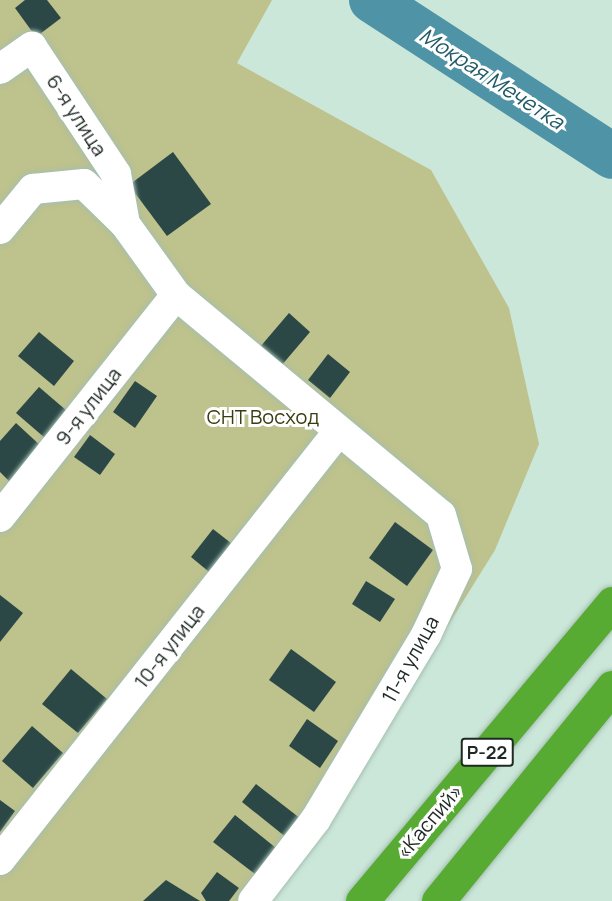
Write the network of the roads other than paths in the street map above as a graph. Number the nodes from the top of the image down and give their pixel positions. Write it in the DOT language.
graph roads {
  1 [pos="0,69"];
  2 [pos="125,224"];
  3 [pos="0,229"];
  4 [pos="176,295"];
  5 [pos="338,432"];
  6 [pos="0,517"];
  7 [pos="612,603"];
  8 [pos="612,687"];
  9 [pos="0,860"];
  10 [pos="253,901"];
  11 [pos="362,901"];
  12 [pos="438,901"];
  1 -- 2 [label="street, 6-я улица"];
  2 -- 3 [label="street, 11-я улица"];
  2 -- 4 [label="street, 11-я улица"];
  4 -- 5 [label="street, 11-я улица"];
  4 -- 6 [label="street, 9-я улица"];
  5 -- 9 [label="street, 10-я улица"];
  5 -- 10 [label="street, 11-я улица"];
  7 -- 11 [label="highway, «Каспий» / Р-22"];
  8 -- 12 [label="highway, Р-22"];
}
